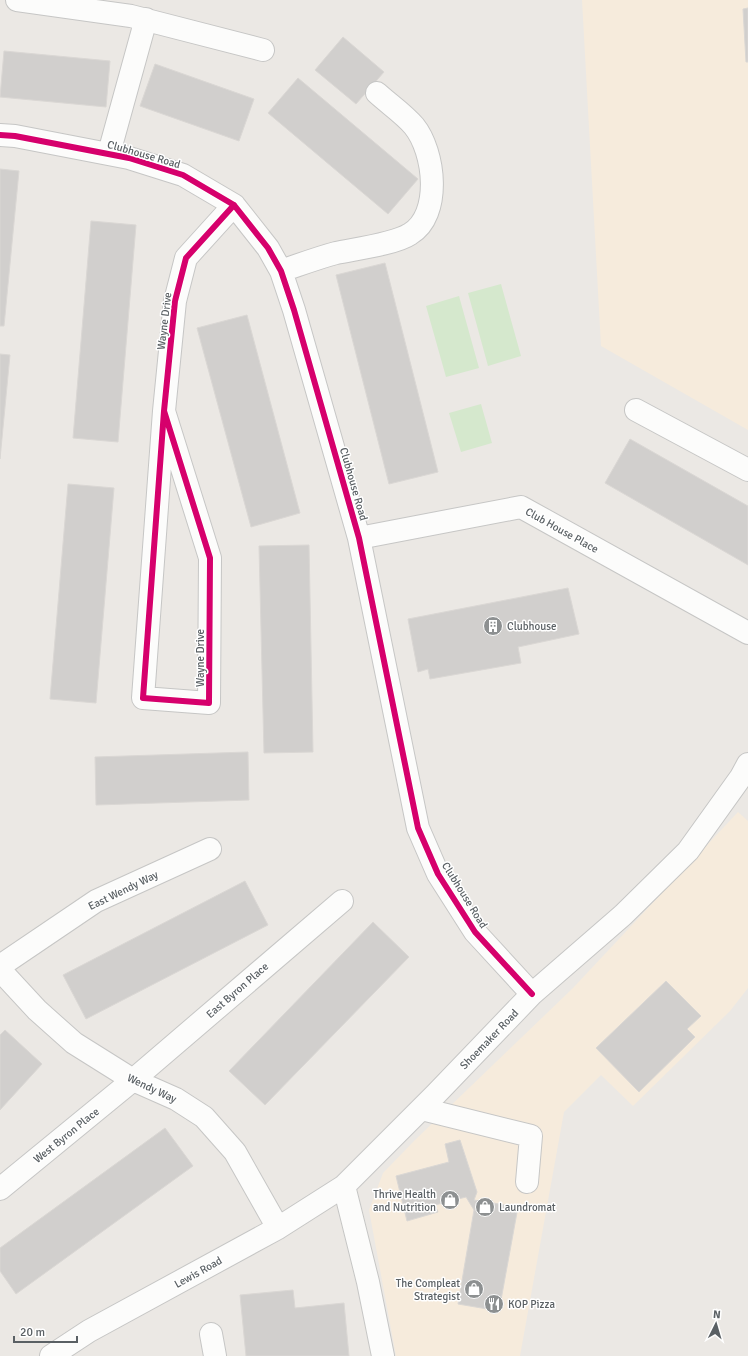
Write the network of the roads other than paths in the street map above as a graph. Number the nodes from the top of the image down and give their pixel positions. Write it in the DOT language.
graph roads {
  1 [pos="17,0"];
  2 [pos="146,19"];
  3 [pos="263,50"];
  4 [pos="377,94"];
  5 [pos="0,135"];
  6 [pos="109,153"];
  7 [pos="234,205"];
  8 [pos="280,271"];
  9 [pos="636,410"];
  10 [pos="164,411"];
  11 [pos="748,470"];
  12 [pos="359,538"];
  13 [pos="748,633"];
  14 [pos="748,764"];
  15 [pos="210,848"];
  16 [pos="342,901"];
  17 [pos="0,966"];
  18 [pos="0,970"];
  19 [pos="532,994"];
  20 [pos="133,1080"];
  21 [pos="422,1109"];
  22 [pos="527,1182"];
  23 [pos="344,1186"];
  24 [pos="0,1189"];
  25 [pos="278,1228"];
  26 [pos="211,1334"];
  27 [pos="51,1356"];
  28 [pos="215,1356"];
  29 [pos="383,1356"];
  1 -- 2 [label="street"];
  2 -- 3 [label="street"];
  2 -- 6 [label="street"];
  4 -- 8 [label="street"];
  5 -- 6 [label="street, Clubhouse Road"];
  6 -- 7 [label="street, Clubhouse Road"];
  7 -- 8 [label="street, Clubhouse Road"];
  7 -- 10 [label="street, Wayne Drive"];
  8 -- 12 [label="street, Clubhouse Road"];
  9 -- 11 [label="street"];
  10 -- 10 [label="street, Wayne Drive"];
  12 -- 13 [label="street, Club House Place"];
  12 -- 19 [label="street, Clubhouse Road"];
  14 -- 19 [label="street, Shoemaker Road"];
  15 -- 17 [label="street, East Wendy Way"];
  16 -- 20 [label="street, East Byron Place"];
  18 -- 20 [label="street, Wendy Way"];
  19 -- 21 [label="street, Shoemaker Road"];
  20 -- 24 [label="street, West Byron Place"];
  20 -- 25 [label="street, Wendy Way"];
  21 -- 22 [label="street"];
  21 -- 23 [label="street, Shoemaker Road"];
  23 -- 25 [label="street, Lewis Road"];
  23 -- 29 [label="street"];
  25 -- 27 [label="street, Lewis Road"];
  26 -- 28 [label="street"];
}
